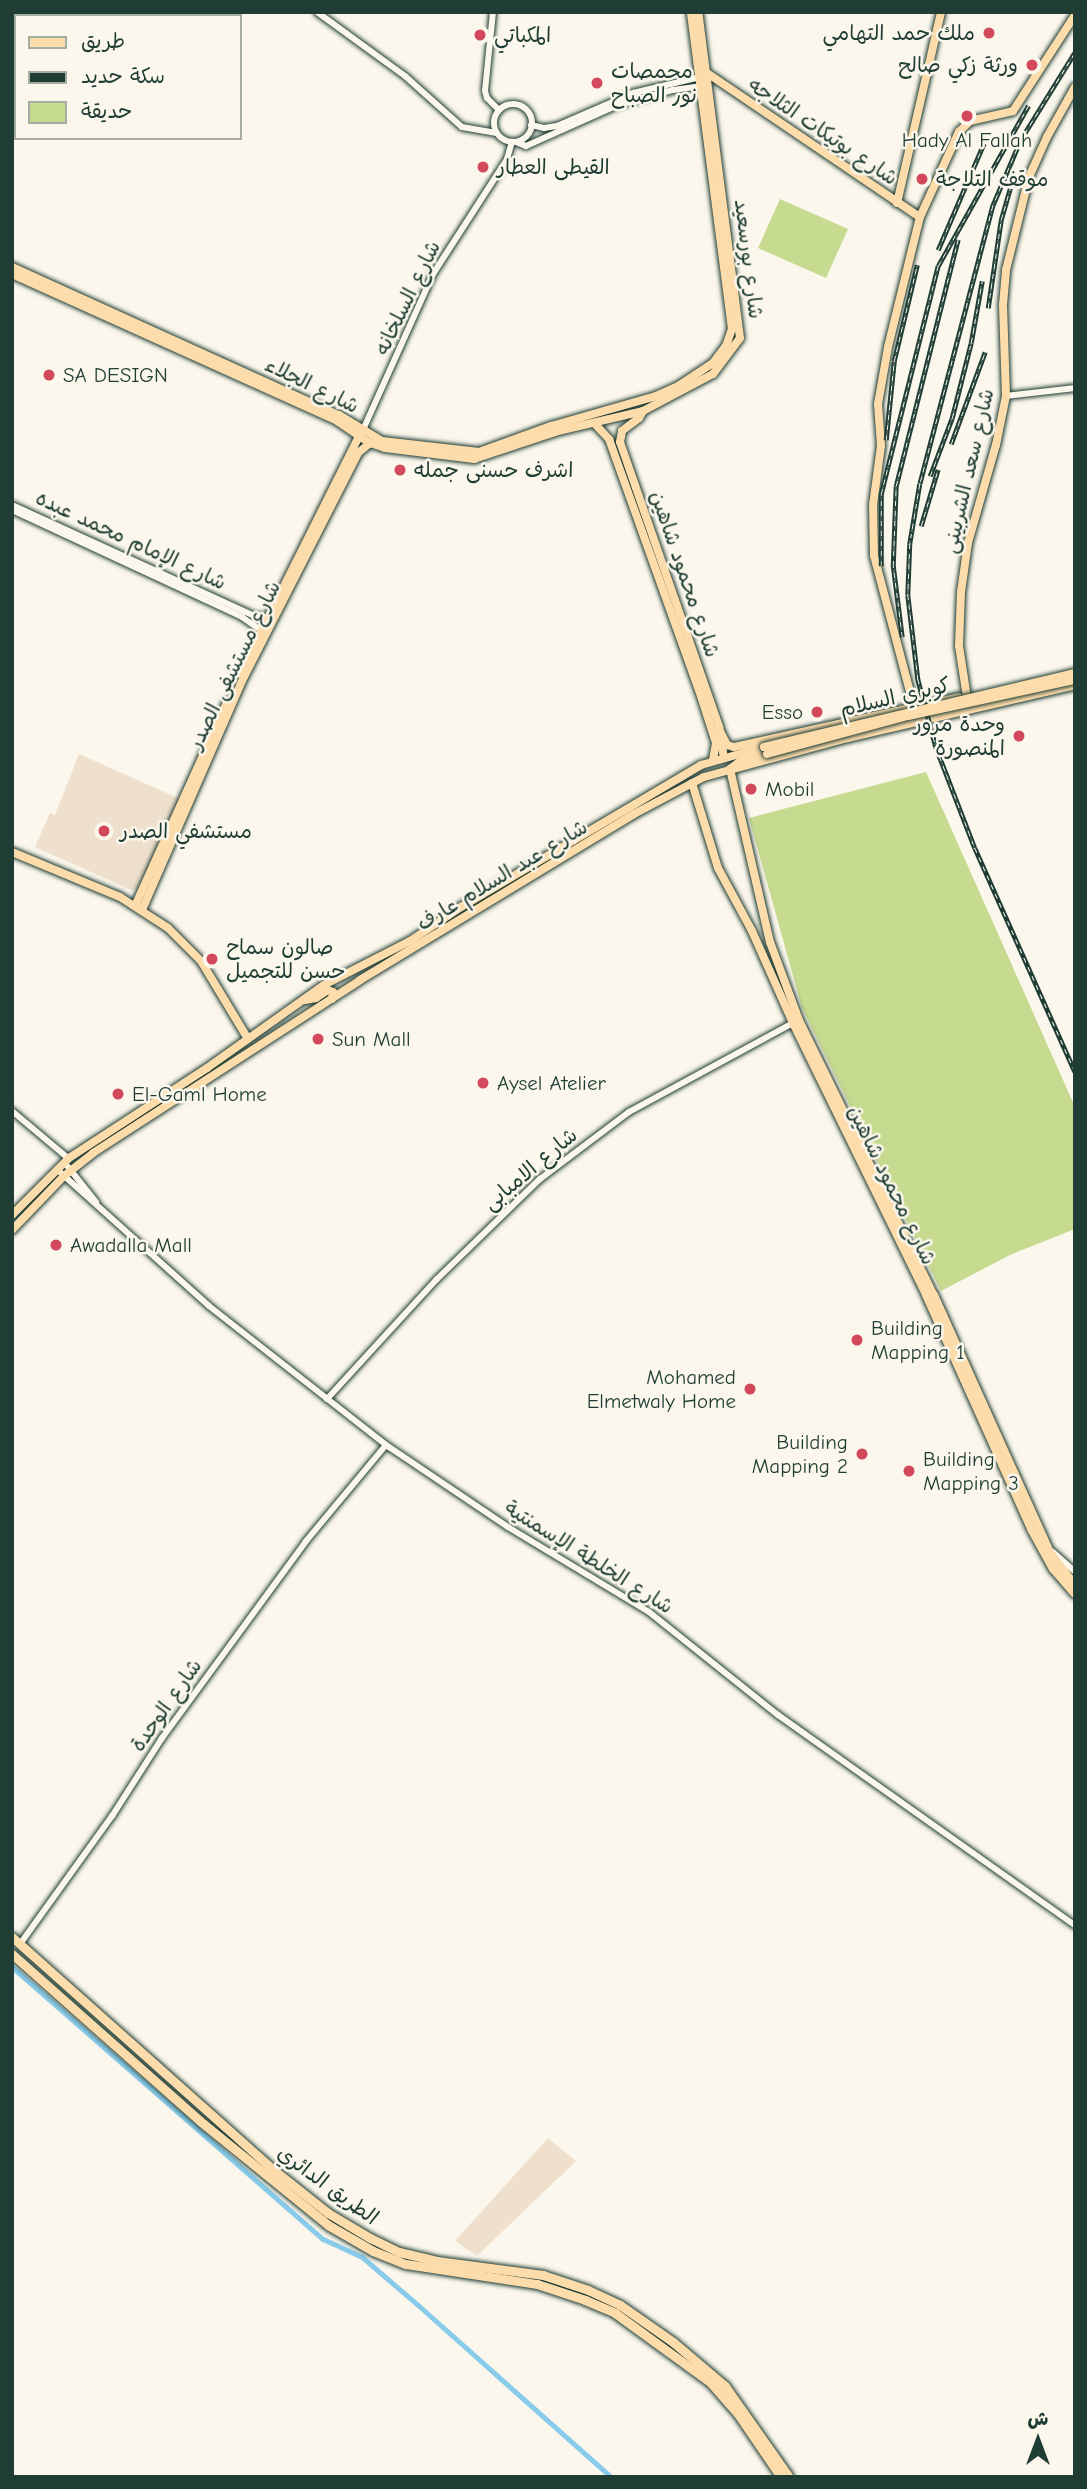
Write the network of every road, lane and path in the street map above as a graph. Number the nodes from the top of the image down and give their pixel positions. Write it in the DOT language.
graph roads {
  1 [pos="317,12"];
  2 [pos="493,12"];
  3 [pos="691,12"];
  4 [pos="698,12"];
  5 [pos="941,12"];
  6 [pos="1075,15"];
  7 [pos="703,79"];
  8 [pos="1075,87"];
  9 [pos="1071,99"];
  10 [pos="619,101"];
  11 [pos="499,110"];
  12 [pos="531,125"];
  13 [pos="496,133"];
  14 [pos="514,142"];
  15 [pos="897,202"];
  16 [pos="920,218"];
  17 [pos="12,267"];
  18 [pos="12,274"];
  19 [pos="181,347"];
  20 [pos="1075,388"];
  21 [pos="680,389"];
  22 [pos="1006,396"];
  23 [pos="609,409"];
  24 [pos="643,411"];
  25 [pos="595,424"];
  26 [pos="361,433"];
  27 [pos="516,442"];
  28 [pos="370,443"];
  29 [pos="420,450"];
  30 [pos="12,505"];
  31 [pos="12,510"];
  32 [pos="68,533"];
  33 [pos="664,582"];
  34 [pos="273,615"];
  35 [pos="252,619"];
  36 [pos="263,635"];
  37 [pos="1075,671"];
  38 [pos="1075,682"];
  39 [pos="966,695"];
  40 [pos="914,707"];
  41 [pos="969,709"];
  42 [pos="900,710"];
  43 [pos="842,722"];
  44 [pos="904,725"];
  45 [pos="720,731"];
  46 [pos="848,738"];
  47 [pos="766,750"];
  48 [pos="724,757"];
  49 [pos="713,760"];
  50 [pos="730,769"];
  51 [pos="692,783"];
  52 [pos="12,852"];
  53 [pos="139,908"];
  54 [pos="766,925"];
  55 [pos="752,931"];
  56 [pos="341,976"];
  57 [pos="360,980"];
  58 [pos="332,999"];
  59 [pos="303,1000"];
  60 [pos="796,1022"];
  61 [pos="248,1039"];
  62 [pos="12,1111"];
  63 [pos="63,1163"];
  64 [pos="67,1173"];
  65 [pos="12,1215"];
  66 [pos="12,1230"];
  67 [pos="913,1260"];
  68 [pos="327,1399"];
  69 [pos="386,1445"];
  70 [pos="1048,1546"];
  71 [pos="1075,1572"];
  72 [pos="1075,1584"];
  73 [pos="1075,1594"];
  74 [pos="1075,1925"];
  75 [pos="12,1937"];
  76 [pos="20,1944"];
  77 [pos="12,1954"];
  78 [pos="107,2020"];
  79 [pos="97,2032"];
  80 [pos="142,2051"];
  81 [pos="133,2060"];
  82 [pos="781,2477"];
  83 [pos="789,2477"];
  1 -- 13 [label="street"];
  2 -- 11 [label="street"];
  3 -- 7 [label="main road, شارع بورسعيد"];
  4 -- 7 [label="main road, شارع بورسعيد"];
  5 -- 15 [label="main road"];
  6 -- 16 [label="main road"];
  7 -- 10 [label="street"];
  7 -- 15 [label="main road, شارع بوتيكات الثلاجه"];
  7 -- 21 [label="main road, شارع بورسعيد"];
  7 -- 21 [label="main road, شارع بورسعيد"];
  8 -- 9 [label="main road, شارع سعد الشربينى"];
  9 -- 22 [label="main road, شارع سعد الشربينى"];
  10 -- 12 [label="street"];
  10 -- 14 [label="street"];
  11 -- 12 [label="street"];
  11 -- 13 [label="street"];
  12 -- 14 [label="street"];
  13 -- 14 [label="street"];
  14 -- 26 [label="street, شارع السلخانه"];
  15 -- 16 [label="main road, شارع بوتيكات الثلاجه"];
  16 -- 40 [label="main road"];
  17 -- 19 [label="main road, شارع الجلاء"];
  18 -- 19 [label="main road, شارع الجلاء"];
  19 -- 26 [label="main road, شارع الجلاء"];
  20 -- 22 [label="street"];
  21 -- 23 [label="main road, شارع بورسعيد"];
  21 -- 24 [label="main road, شارع بورسعيد"];
  22 -- 39 [label="main road, شارع سعد الشربينى"];
  23 -- 27 [label="main road, شارع الجلاء"];
  24 -- 25 [label="main road, شارع بورسعيد"];
  24 -- 33 [label="main road, شارع محمود شاهين"];
  25 -- 27 [label="main road, شارع الجلاء"];
  25 -- 33 [label="main road, شارع محمود شاهين"];
  26 -- 28 [label="main road, شارع الجلاء"];
  26 -- 29 [label="main road, شارع الجلاء"];
  26 -- 34 [label="main road, شارع مستشفى الصدر"];
  27 -- 29 [label="main road, شارع الجلاء"];
  28 -- 29 [label="main road, شارع الجلاء"];
  28 -- 34 [label="main road, شارع مستشفى الصدر"];
  30 -- 32 [label="street, شارع الإمام محمد عبده"];
  31 -- 32 [label="street, شارع الإمام محمد عبده"];
  32 -- 35 [label="street, شارع الإمام محمد عبده"];
  33 -- 45 [label="main road, شارع محمود شاهين"];
  33 -- 49 [label="main road, شارع محمود شاهين"];
  34 -- 35 [label="street, شارع الإمام محمد عبده"];
  34 -- 36 [label="main road, شارع مستشفى الصدر"];
  35 -- 36 [label="street, شارع الإمام محمد عبده"];
  36 -- 53 [label="main road, شارع مستشفى الصدر"];
  37 -- 39 [label="main road"];
  37 -- 47 [label="main road, كوبري السلام, bridge"];
  38 -- 41 [label="main road, شارع عبد السلام عارف"];
  38 -- 47 [label="main road, كوبري السلام, bridge"];
  39 -- 40 [label="main road"];
  39 -- 41 [label="main road, شارع سعد الشربينى"];
  40 -- 42 [label="main road"];
  41 -- 44 [label="main road, شارع عبد السلام عارف"];
  42 -- 43 [label="main road"];
  42 -- 44 [label="main road"];
  43 -- 45 [label="main road"];
  43 -- 46 [label="main road"];
  44 -- 46 [label="main road, شارع عبد السلام عارف"];
  45 -- 48 [label="main road, شارع محمود شاهين"];
  46 -- 50 [label="main road, شارع عبد السلام عارف"];
  47 -- 48 [label="main road, كوبري السلام"];
  47 -- 50 [label="main road, كوبري السلام"];
  48 -- 49 [label="main road, شارع عبد السلام عارف"];
  49 -- 56 [label="main road, شارع عبد السلام عارف"];
  50 -- 51 [label="main road, شارع عبد السلام عارف"];
  50 -- 54 [label="main road, شارع محمود شاهين"];
  51 -- 55 [label="main road, شارع محمود شاهين"];
  51 -- 57 [label="main road, شارع عبد السلام عارف"];
  52 -- 53 [label="main road"];
  53 -- 61 [label="main road"];
  54 -- 55 [label="main road"];
  54 -- 60 [label="main road, شارع محمود شاهين"];
  55 -- 60 [label="main road, شارع محمود شاهين"];
  56 -- 57 [label="main road"];
  56 -- 59 [label="main road, شارع عبد السلام عارف"];
  57 -- 58 [label="main road, شارع عبد السلام عارف"];
  58 -- 59 [label="main road"];
  58 -- 64 [label="main road, شارع عبد السلام عارف"];
  59 -- 61 [label="main road, شارع عبد السلام عارف"];
  60 -- 67 [label="main road, شارع محمود شاهين"];
  60 -- 68 [label="street, شارع الامبابى"];
  61 -- 63 [label="main road, شارع عبد السلام عارف"];
  62 -- 63 [label="street, شارع الخلطة الإسمنتية"];
  63 -- 64 [label="street, شارع الخلطة الإسمنتية"];
  63 -- 65 [label="main road, شارع عبد السلام عارف"];
  64 -- 66 [label="main road, شارع عبد السلام عارف"];
  64 -- 68 [label="street, شارع الخلطة الإسمنتية"];
  67 -- 70 [label="main road, شارع محمود شاهين"];
  67 -- 73 [label="main road, شارع محمود شاهين"];
  68 -- 69 [label="street, شارع الخلطة الإسمنتية"];
  69 -- 74 [label="street, شارع الخلطة الإسمنتية"];
  69 -- 76 [label="street, شارع الوحدة"];
  70 -- 71 [label="street"];
  70 -- 72 [label="main road, شارع محمود شاهين"];
  75 -- 76 [label="highway, الطريق الدائري"];
  76 -- 78 [label="highway, الطريق الدائري"];
  77 -- 79 [label="highway, الطريق الدائري"];
  78 -- 79 [label="highway"];
  78 -- 80 [label="highway, الطريق الدائري"];
  79 -- 81 [label="highway, الطريق الدائري"];
  80 -- 81 [label="highway"];
  80 -- 83 [label="highway, الطريق الدائري"];
  81 -- 82 [label="highway, الطريق الدائري"];
}
